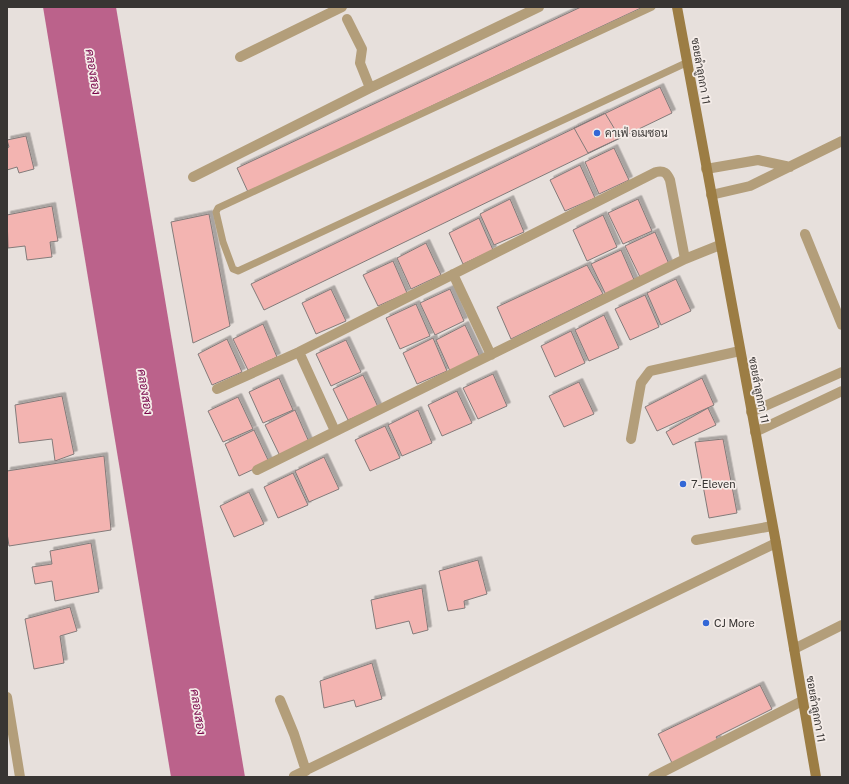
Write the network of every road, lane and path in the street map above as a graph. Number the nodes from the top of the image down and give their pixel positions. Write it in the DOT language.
graph roads {
  1 [pos="342,7"];
  2 [pos="539,7"];
  3 [pos="652,7"];
  4 [pos="678,7"];
  5 [pos="347,19"];
  6 [pos="240,57"];
  7 [pos="688,62"];
  8 [pos="370,88"];
  9 [pos="842,141"];
  10 [pos="790,167"];
  11 [pos="706,169"];
  12 [pos="193,177"];
  13 [pos="710,195"];
  14 [pos="805,234"];
  15 [pos="720,244"];
  16 [pos="685,259"];
  17 [pos="453,274"];
  18 [pos="842,325"];
  19 [pos="740,351"];
  20 [pos="299,352"];
  21 [pos="491,355"];
  22 [pos="842,372"];
  23 [pos="218,389"];
  24 [pos="842,391"];
  25 [pos="752,412"];
  26 [pos="335,431"];
  27 [pos="755,432"];
  28 [pos="631,439"];
  29 [pos="257,470"];
  30 [pos="772,526"];
  31 [pos="696,540"];
  32 [pos="776,543"];
  33 [pos="842,625"];
  34 [pos="794,649"];
  35 [pos="7,697"];
  36 [pos="280,700"];
  37 [pos="802,701"];
  38 [pos="306,771"];
  39 [pos="294,776"];
  40 [pos="20,777"];
  41 [pos="653,777"];
  42 [pos="816,777"];
  1 -- 6 [label="street"];
  2 -- 8 [label="street"];
  3 -- 7 [label="lane"];
  4 -- 7 [label="street, ซอยลำลูกกา 11"];
  5 -- 8 [label="street"];
  7 -- 11 [label="street, ซอยลำลูกกา 11"];
  8 -- 12 [label="street"];
  9 -- 10 [label="street"];
  10 -- 11 [label="street"];
  10 -- 13 [label="street"];
  11 -- 13 [label="street, ซอยลำลูกกา 11"];
  13 -- 15 [label="street, ซอยลำลูกกา 11"];
  14 -- 18 [label="street"];
  15 -- 16 [label="street"];
  15 -- 19 [label="street, ซอยลำลูกกา 11"];
  16 -- 17 [label="street"];
  16 -- 21 [label="street"];
  17 -- 20 [label="street"];
  17 -- 21 [label="street"];
  19 -- 25 [label="street, ซอยลำลูกกา 11"];
  19 -- 28 [label="street"];
  20 -- 23 [label="street"];
  20 -- 26 [label="street"];
  21 -- 26 [label="street"];
  22 -- 25 [label="street"];
  24 -- 27 [label="street"];
  25 -- 27 [label="street, ซอยลำลูกกา 11"];
  26 -- 29 [label="street"];
  27 -- 30 [label="street, ซอยลำลูกกา 11"];
  30 -- 31 [label="street"];
  30 -- 32 [label="street, ซอยลำลูกกา 11"];
  32 -- 34 [label="street, ซอยลำลูกกา 11"];
  32 -- 38 [label="street"];
  33 -- 34 [label="street"];
  34 -- 37 [label="street, ซอยลำลูกกา 11"];
  35 -- 40 [label="street"];
  36 -- 38 [label="street"];
  37 -- 41 [label="street"];
  37 -- 42 [label="street, ซอยลำลูกกา 11"];
  38 -- 39 [label="street"];
}
